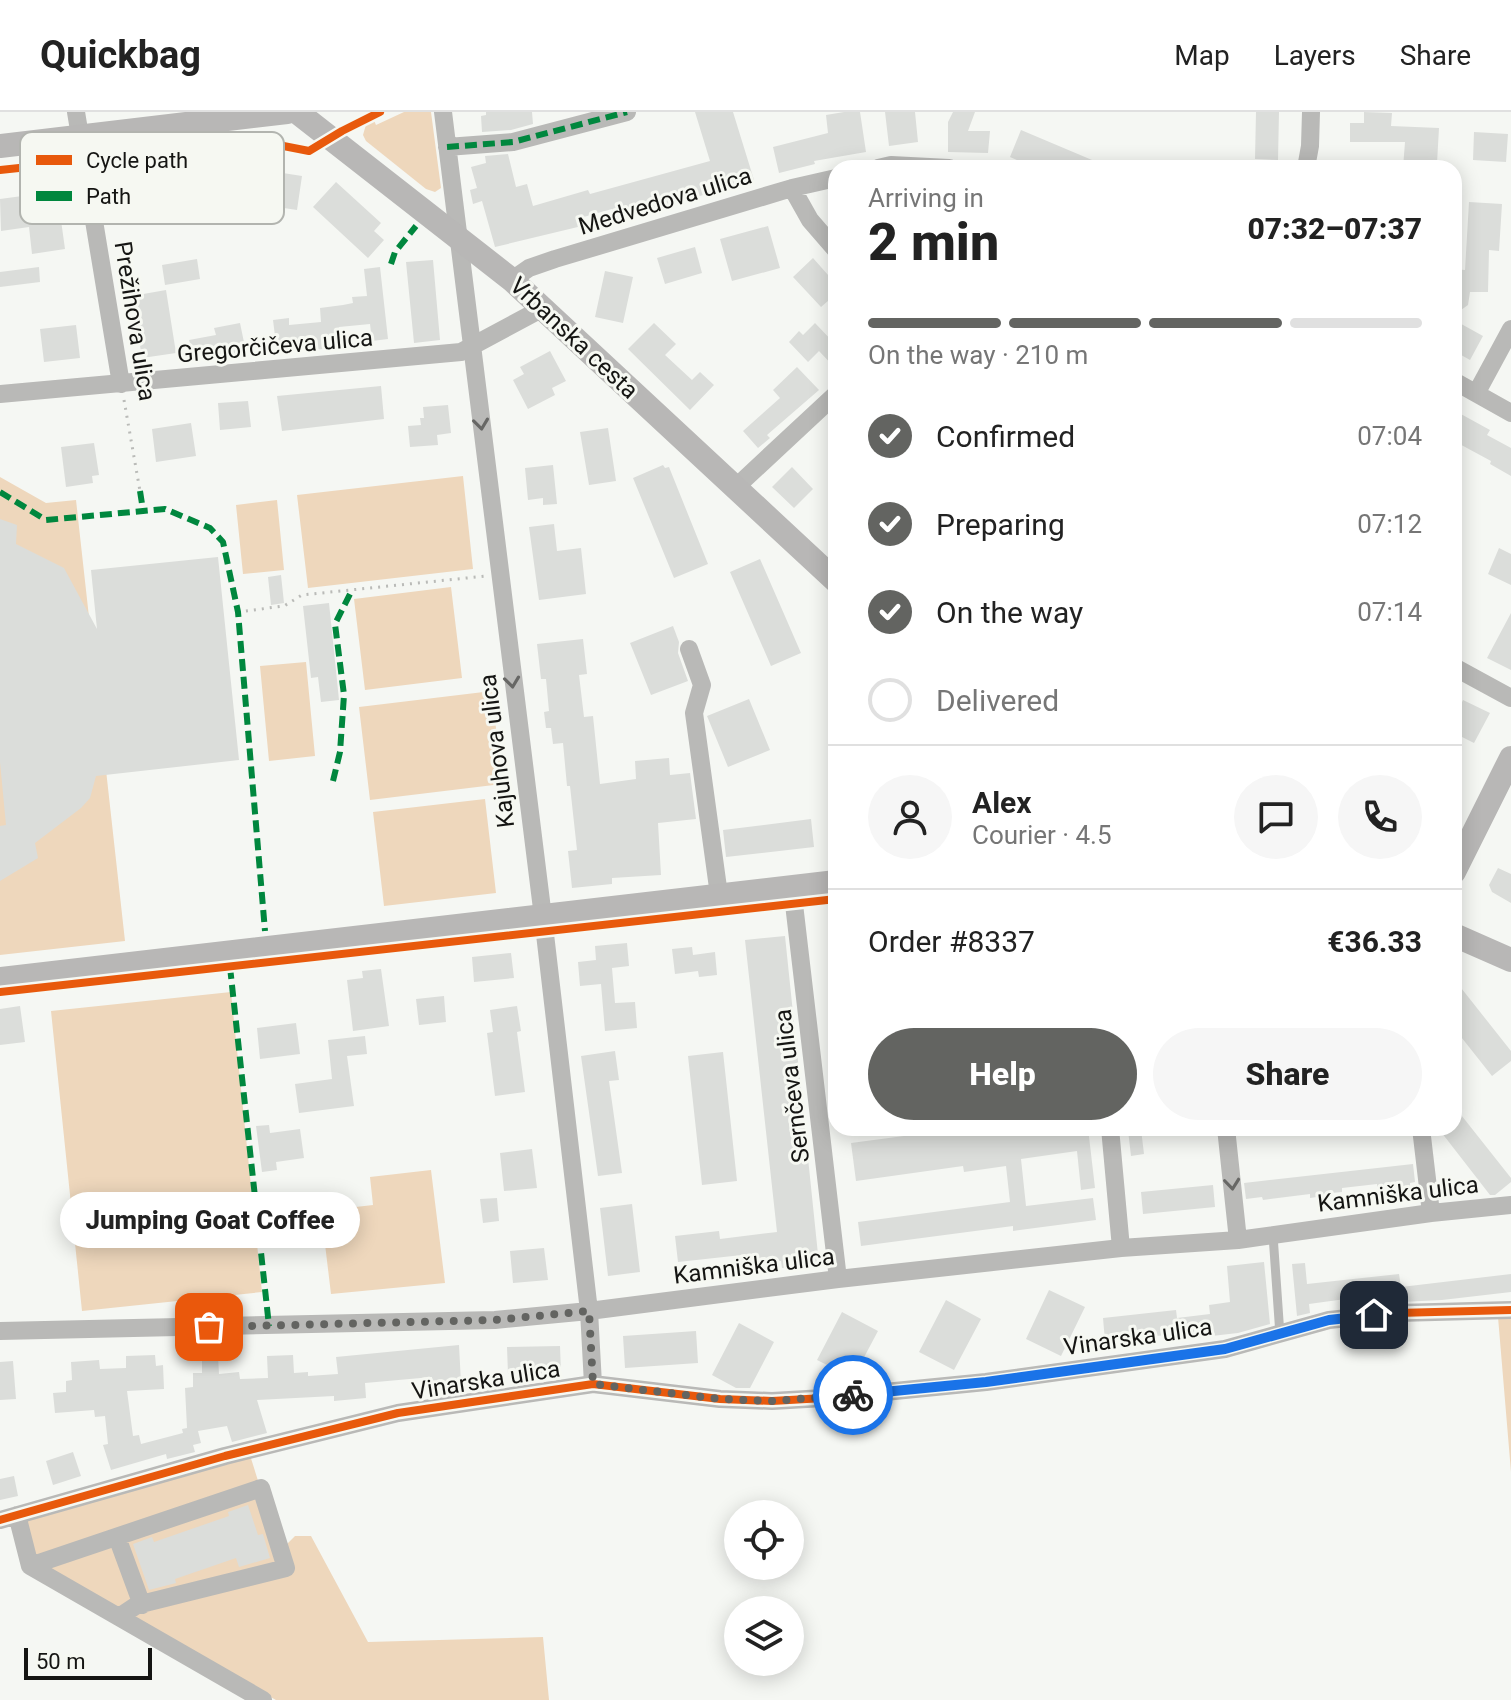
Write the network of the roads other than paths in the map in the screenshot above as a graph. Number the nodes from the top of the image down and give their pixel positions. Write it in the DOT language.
graph roads {
  1 [pos="287,112"];
  2 [pos="297,112"];
  3 [pos="443,112"];
  4 [pos="627,112"];
  5 [pos="1311,112"];
  6 [pos="78,124"];
  7 [pos="50,132"];
  8 [pos="20,140"];
  9 [pos="0,146"];
  10 [pos="447,147"];
  11 [pos="1307,160"];
  12 [pos="828,180"];
  13 [pos="792,188"];
  14 [pos="95,224"];
  15 [pos="459,238"];
  16 [pos="828,241"];
  17 [pos="512,280"];
  18 [pos="543,308"];
  19 [pos="1511,329"];
  20 [pos="473,346"];
  21 [pos="121,384"];
  22 [pos="1462,385"];
  23 [pos="1477,392"];
  24 [pos="0,394"];
  25 [pos="828,401"];
  26 [pos="1511,413"];
  27 [pos="734,489"];
  28 [pos="828,574"];
  29 [pos="689,649"];
  30 [pos="1462,671"];
  31 [pos="1511,698"];
  32 [pos="1511,758"];
  33 [pos="1462,856"];
  34 [pos="828,883"];
  35 [pos="792,887"];
  36 [pos="719,895"];
  37 [pos="543,917"];
  38 [pos="1462,939"];
  39 [pos="1511,960"];
  40 [pos="0,979"];
  41 [pos="1111,1136"];
  42 [pos="1227,1136"];
  43 [pos="1422,1136"];
  44 [pos="1511,1205"];
  45 [pos="1431,1213"];
  46 [pos="1273,1235"];
  47 [pos="1238,1240"];
  48 [pos="1121,1248"];
  49 [pos="838,1279"];
  50 [pos="1511,1310"];
  51 [pos="589,1311"];
  52 [pos="0,1331"];
  53 [pos="1280,1335"];
  54 [pos="593,1384"];
  55 [pos="8,1517"];
  56 [pos="117,1537"];
  57 [pos="30,1566"];
  58 [pos="142,1605"];
  59 [pos="119,1617"];
  60 [pos="263,1700"];
  1 -- 6 [label="street"];
  2 -- 15 [label="street, Vrbanska cesta"];
  3 -- 10 [label="street, Kajuhova ulica"];
  4 -- 10 [label="street"];
  5 -- 11 [label="street"];
  6 -- 7 [label="street"];
  8 -- 9 [label="street"];
  10 -- 15 [label="street, Kajuhova ulica"];
  12 -- 13 [label="street, Medvedova ulica"];
  13 -- 16 [label="street"];
  13 -- 17 [label="street, Medvedova ulica"];
  14 -- 21 [label="street, Prežihova ulica"];
  15 -- 17 [label="street, Vrbanska cesta"];
  15 -- 20 [label="street, Kajuhova ulica"];
  17 -- 18 [label="street, Vrbanska cesta"];
  18 -- 20 [label="street, Gregorčičeva ulica"];
  18 -- 27 [label="street, Vrbanska cesta"];
  19 -- 23 [label="street"];
  20 -- 21 [label="street, Gregorčičeva ulica"];
  20 -- 37 [label="street, Kajuhova ulica, one-way"];
  21 -- 24 [label="street, Gregorčičeva ulica"];
  22 -- 23 [label="street"];
  23 -- 26 [label="street"];
  25 -- 27 [label="street"];
  27 -- 28 [label="street, Vrbanska cesta"];
  29 -- 36 [label="street"];
  30 -- 31 [label="street"];
  32 -- 33 [label="street"];
  34 -- 35 [label="street"];
  35 -- 36 [label="street"];
  35 -- 49 [label="street, Sernčeva ulica"];
  36 -- 37 [label="street"];
  37 -- 40 [label="street"];
  37 -- 51 [label="street, Kajuhova ulica"];
  38 -- 39 [label="street"];
  41 -- 48 [label="street"];
  42 -- 47 [label="street, one-way"];
  43 -- 45 [label="street"];
  44 -- 45 [label="street, Kamniška ulica"];
  45 -- 46 [label="street, Kamniška ulica"];
  46 -- 47 [label="street, Kamniška ulica"];
  46 -- 53 [label="lane"];
  47 -- 48 [label="street, Kamniška ulica"];
  48 -- 49 [label="street, Kamniška ulica"];
  49 -- 51 [label="street, Kamniška ulica"];
  50 -- 53 [label="street, Vinarska ulica"];
  51 -- 52 [label="street, Kamniška ulica"];
  51 -- 54 [label="street, Kajuhova ulica"];
  53 -- 54 [label="street, Vinarska ulica"];
  54 -- 55 [label="street, Vinarska ulica"];
  55 -- 57 [label="street, Vinarska ulica"];
  56 -- 57 [label="street"];
  56 -- 58 [label="street"];
  56 -- 58 [label="street"];
  57 -- 59 [label="street"];
  58 -- 59 [label="street"];
  59 -- 60 [label="street"];
}
